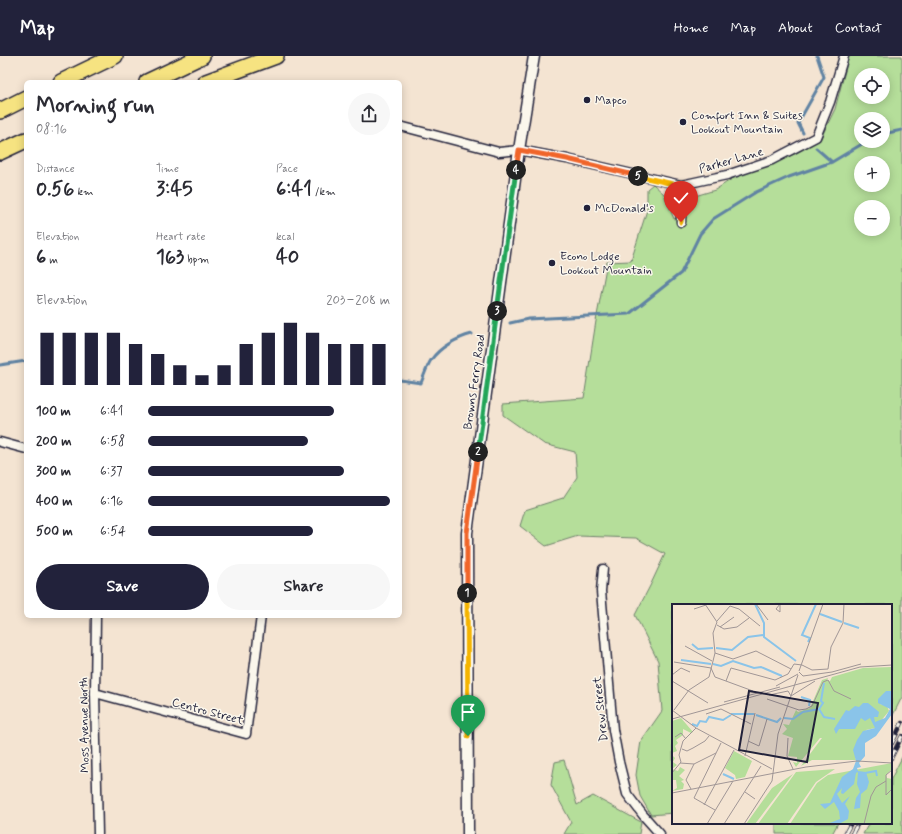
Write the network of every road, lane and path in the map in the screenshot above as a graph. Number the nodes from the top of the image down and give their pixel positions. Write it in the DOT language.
graph roads {
  1 [pos="115,56"];
  2 [pos="202,56"];
  3 [pos="276,56"];
  4 [pos="534,56"];
  5 [pos="844,56"];
  6 [pos="64,80"];
  7 [pos="151,80"];
  8 [pos="211,80"];
  9 [pos="24,99"];
  10 [pos="0,111"];
  11 [pos="402,127"];
  12 [pos="24,141"];
  13 [pos="24,149"];
  14 [pos="519,150"];
  15 [pos="0,152"];
  16 [pos="0,158"];
  17 [pos="682,186"];
  18 [pos="681,222"];
  19 [pos="0,442"];
  20 [pos="24,448"];
  21 [pos="603,569"];
  22 [pos="96,618"];
  23 [pos="261,618"];
  24 [pos="95,693"];
  25 [pos="98,834"];
  26 [pos="468,834"];
  27 [pos="660,834"];
  1 -- 6 [label="highway"];
  2 -- 7 [label="highway"];
  3 -- 8 [label="highway"];
  4 -- 14 [label="street, Browns Ferry Road"];
  5 -- 17 [label="street, Parker Lane"];
  9 -- 10 [label="highway"];
  11 -- 14 [label="street, Parker Lane"];
  12 -- 15 [label="highway"];
  13 -- 16 [label="highway"];
  14 -- 17 [label="street, Parker Lane"];
  14 -- 26 [label="street, Browns Ferry Road"];
  17 -- 18 [label="street"];
  19 -- 20 [label="street"];
  21 -- 27 [label="street, Drew Street"];
  22 -- 24 [label="street, Moss Avenue North"];
  23 -- 24 [label="street, Centro Street"];
  24 -- 25 [label="street, Moss Avenue North"];
}
